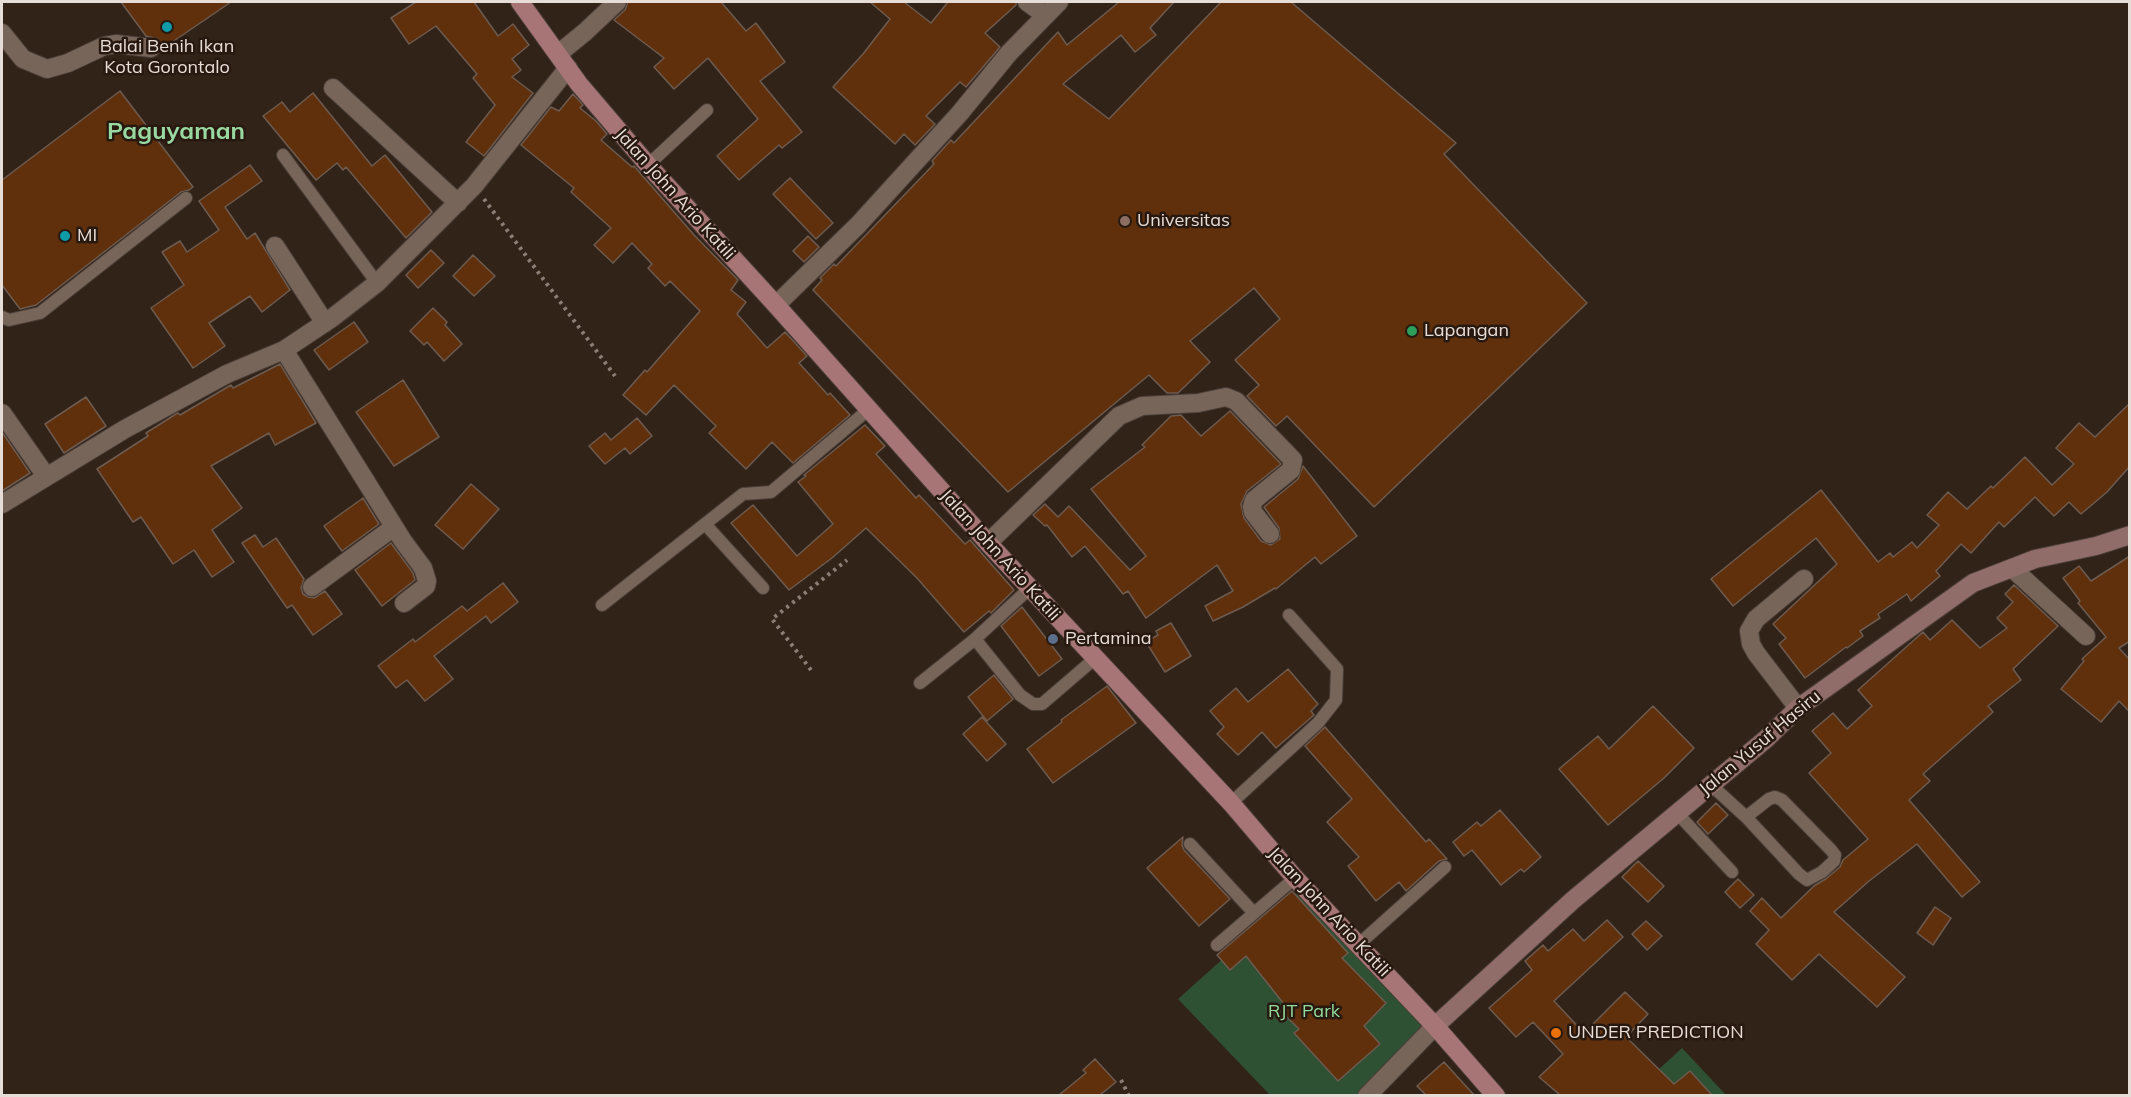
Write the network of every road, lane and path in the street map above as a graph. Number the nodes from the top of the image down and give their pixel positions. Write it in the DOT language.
graph roads {
  1 [pos="520,2"];
  2 [pos="617,2"];
  3 [pos="1027,2"];
  4 [pos="1059,2"];
  5 [pos="1045,15"];
  6 [pos="2,33"];
  7 [pos="151,48"];
  8 [pos="563,61"];
  9 [pos="333,88"];
  10 [pos="707,110"];
  11 [pos="283,155"];
  12 [pos="648,165"];
  13 [pos="474,186"];
  14 [pos="186,198"];
  15 [pos="458,203"];
  16 [pos="275,246"];
  17 [pos="377,283"];
  18 [pos="776,305"];
  19 [pos="2,317"];
  20 [pos="325,322"];
  21 [pos="284,350"];
  22 [pos="615,376"];
  23 [pos="868,410"];
  24 [pos="2,413"];
  25 [pos="46,476"];
  26 [pos="2,504"];
  27 [pos="705,524"];
  28 [pos="394,527"];
  29 [pos="1270,534"];
  30 [pos="2130,535"];
  31 [pos="988,543"];
  32 [pos="847,560"];
  33 [pos="2012,568"];
  34 [pos="1804,579"];
  35 [pos="312,587"];
  36 [pos="763,588"];
  37 [pos="1030,588"];
  38 [pos="404,603"];
  39 [pos="602,605"];
  40 [pos="1289,615"];
  41 [pos="2086,636"];
  42 [pos="975,639"];
  43 [pos="1093,656"];
  44 [pos="811,670"];
  45 [pos="920,683"];
  46 [pos="1798,708"];
  47 [pos="1711,785"];
  48 [pos="1231,803"];
  49 [pos="1677,813"];
  50 [pos="1746,817"];
  51 [pos="1190,844"];
  52 [pos="1445,867"];
  53 [pos="1732,872"];
  54 [pos="1295,878"];
  55 [pos="1254,913"];
  56 [pos="1359,944"];
  57 [pos="1216,945"];
  58 [pos="1436,1026"];
  59 [pos="1121,1080"];
  60 [pos="1129,1095"];
  61 [pos="1367,1095"];
  62 [pos="1496,1095"];
  1 -- 8 [label="main road, Jalan John Ario Katili"];
  2 -- 8 [label="street"];
  3 -- 5 [label="street"];
  4 -- 5 [label="street"];
  5 -- 18 [label="street"];
  6 -- 7 [label="street"];
  8 -- 12 [label="main road, Jalan John Ario Katili"];
  8 -- 13 [label="street"];
  9 -- 15 [label="street"];
  10 -- 12 [label="lane"];
  11 -- 17 [label="lane"];
  12 -- 18 [label="main road, Jalan John Ario Katili"];
  13 -- 15 [label="street"];
  13 -- 22 [label="path"];
  14 -- 19 [label="lane"];
  15 -- 17 [label="street"];
  16 -- 20 [label="street"];
  17 -- 20 [label="street"];
  18 -- 23 [label="main road, Jalan John Ario Katili"];
  20 -- 21 [label="street"];
  21 -- 25 [label="street"];
  21 -- 28 [label="street"];
  23 -- 27 [label="lane"];
  23 -- 31 [label="main road, Jalan John Ario Katili"];
  24 -- 25 [label="street"];
  25 -- 26 [label="street"];
  27 -- 36 [label="lane"];
  27 -- 39 [label="lane"];
  28 -- 35 [label="street"];
  28 -- 38 [label="street"];
  29 -- 31 [label="street"];
  30 -- 33 [label="main road, Jalan Yusuf Hasiru"];
  31 -- 37 [label="main road, Jalan John Ario Katili"];
  32 -- 44 [label="path"];
  33 -- 41 [label="street"];
  33 -- 46 [label="main road, Jalan Yusuf Hasiru"];
  34 -- 46 [label="street"];
  37 -- 42 [label="lane"];
  37 -- 43 [label="main road, Jalan John Ario Katili"];
  40 -- 48 [label="lane"];
  42 -- 43 [label="lane"];
  42 -- 45 [label="lane"];
  43 -- 48 [label="main road, Jalan John Ario Katili"];
  46 -- 47 [label="main road, Jalan Yusuf Hasiru"];
  47 -- 49 [label="main road, Jalan Yusuf Hasiru"];
  47 -- 50 [label="lane"];
  48 -- 54 [label="main road, Jalan John Ario Katili"];
  49 -- 53 [label="lane"];
  49 -- 58 [label="main road, Jalan Yusuf Hasiru"];
  50 -- 50 [label="lane"];
  51 -- 55 [label="lane"];
  52 -- 56 [label="lane"];
  54 -- 55 [label="lane"];
  54 -- 56 [label="main road, Jalan John Ario Katili"];
  55 -- 57 [label="lane"];
  56 -- 58 [label="main road, Jalan John Ario Katili"];
  58 -- 61 [label="street"];
  58 -- 62 [label="main road, Jalan John Ario Katili"];
  59 -- 60 [label="path"];
}
